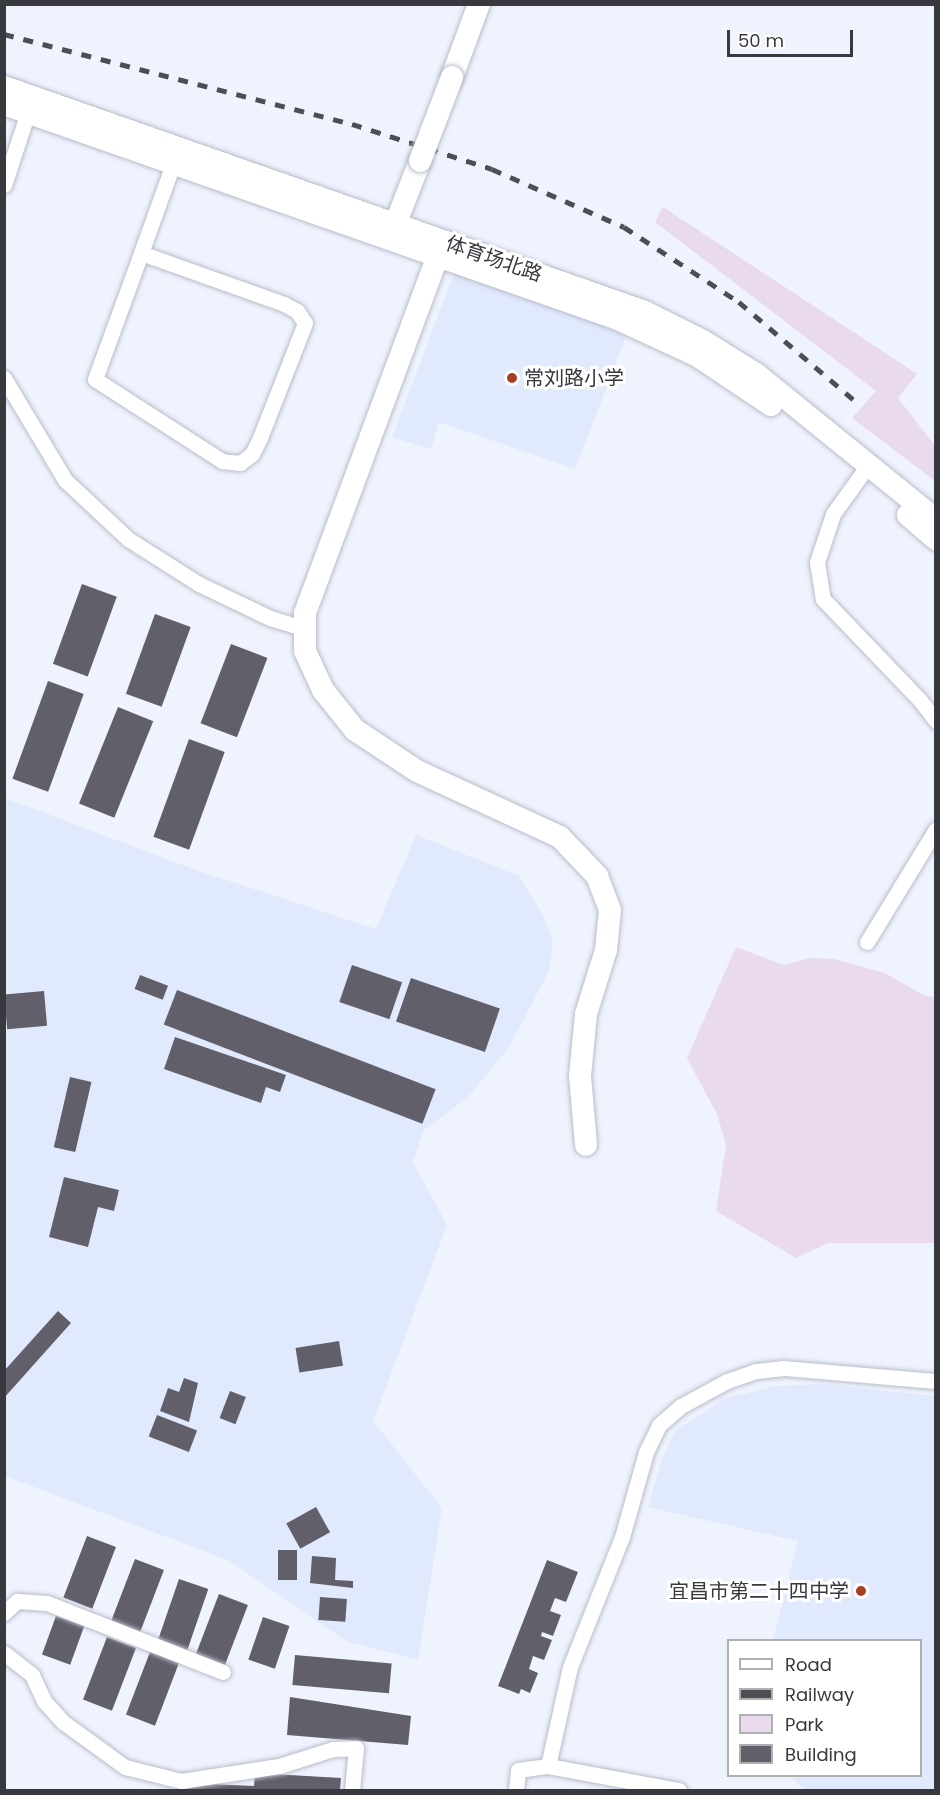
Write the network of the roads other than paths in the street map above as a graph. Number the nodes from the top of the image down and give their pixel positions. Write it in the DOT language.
graph roads {
  1 [pos="480,4"];
  2 [pos="4,87"];
  3 [pos="4,104"];
  4 [pos="28,112"];
  5 [pos="176,156"];
  6 [pos="4,185"];
  7 [pos="394,225"];
  8 [pos="141,253"];
  9 [pos="437,258"];
  10 [pos="4,378"];
  11 [pos="863,471"];
  12 [pos="936,519"];
  13 [pos="936,531"];
  14 [pos="936,539"];
  15 [pos="305,629"];
  16 [pos="936,722"];
  17 [pos="936,829"];
  18 [pos="867,942"];
  19 [pos="586,1145"];
  20 [pos="936,1381"];
  21 [pos="4,1613"];
  22 [pos="4,1653"];
  23 [pos="223,1672"];
  24 [pos="548,1766"];
  25 [pos="180,1786"];
  26 [pos="352,1791"];
  27 [pos="516,1791"];
  28 [pos="679,1791"];
  1 -- 7 [label="main road, bridge"];
  2 -- 5 [label="main road, 体育场北路"];
  3 -- 4 [label="main road, 体育场北路"];
  4 -- 5 [label="main road, 体育场北路"];
  4 -- 6 [label="street"];
  5 -- 7 [label="main road, 体育场北路"];
  5 -- 8 [label="street"];
  5 -- 9 [label="main road, 体育场北路"];
  7 -- 11 [label="main road, 体育场北路"];
  8 -- 8 [label="street"];
  9 -- 11 [label="main road, 体育场北路"];
  9 -- 15 [label="main road"];
  10 -- 15 [label="street"];
  11 -- 12 [label="main road"];
  11 -- 13 [label="main road, 体育场北路"];
  11 -- 14 [label="main road"];
  11 -- 16 [label="street"];
  15 -- 19 [label="main road"];
  17 -- 18 [label="street"];
  20 -- 24 [label="street"];
  21 -- 23 [label="street"];
  22 -- 25 [label="street"];
  24 -- 27 [label="street"];
  24 -- 28 [label="street"];
  25 -- 26 [label="street"];
}
